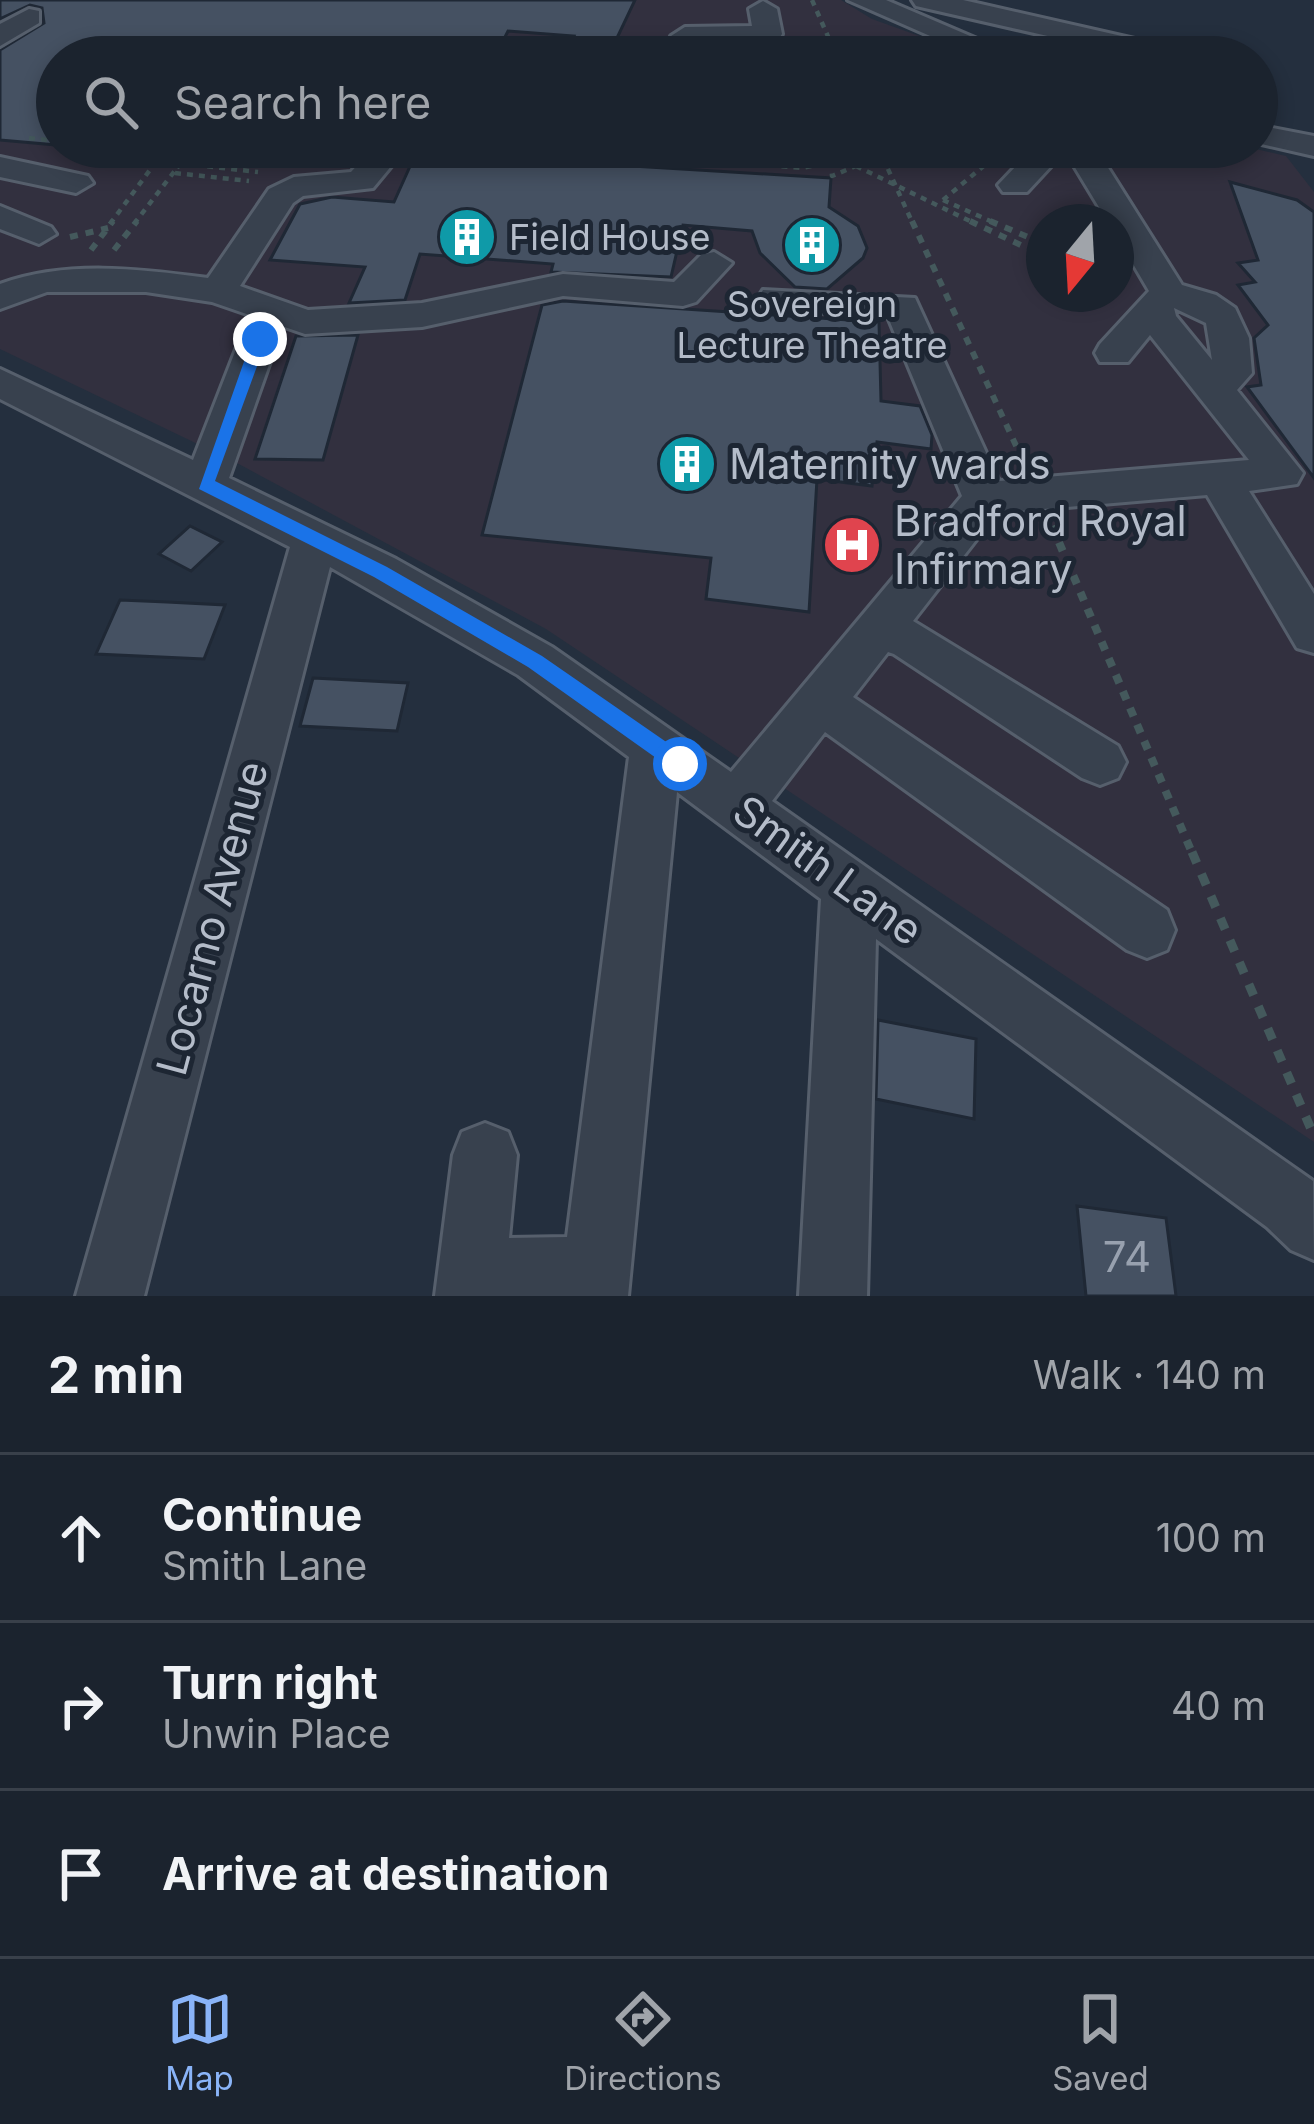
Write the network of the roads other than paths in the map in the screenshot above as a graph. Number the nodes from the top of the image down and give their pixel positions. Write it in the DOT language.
graph roads {
  1 [pos="862,0"];
  2 [pos="926,0"];
  3 [pos="764,3"];
  4 [pos="29,17"];
  5 [pos="685,36"];
  6 [pos="952,36"];
  7 [pos="1085,36"];
  8 [pos="0,37"];
  9 [pos="1278,138"];
  10 [pos="1314,146"];
  11 [pos="0,167"];
  12 [pos="372,168"];
  13 [pos="1041,168"];
  14 [pos="1080,168"];
  15 [pos="76,183"];
  16 [pos="1015,185"];
  17 [pos="0,216"];
  18 [pos="39,234"];
  19 [pos="714,263"];
  20 [pos="7,288"];
  21 [pos="218,291"];
  22 [pos="776,298"];
  23 [pos="1162,299"];
  24 [pos="260,339"];
  25 [pos="1114,353"];
  26 [pos="0,382"];
  27 [pos="1302,477"];
  28 [pos="1220,480"];
  29 [pos="205,484"];
  30 [pos="986,498"];
  31 [pos="315,539"];
  32 [pos="878,630"];
  33 [pos="1314,634"];
  34 [pos="820,701"];
  35 [pos="656,746"];
  36 [pos="1100,762"];
  37 [pos="737,805"];
  38 [pos="850,886"];
  39 [pos="1147,930"];
  40 [pos="485,1155"];
  41 [pos="1314,1226"];
  42 [pos="595,1283"];
  43 [pos="470,1285"];
  44 [pos="110,1296"];
  45 [pos="833,1296"];
  1 -- 6 [label="street"];
  2 -- 7 [label="street"];
  3 -- 5 [label="street"];
  4 -- 8 [label="street"];
  9 -- 10 [label="street"];
  11 -- 15 [label="street"];
  12 -- 21 [label="street"];
  13 -- 16 [label="street"];
  14 -- 23 [label="street"];
  17 -- 18 [label="street"];
  19 -- 21 [label="street"];
  20 -- 21 [label="street"];
  22 -- 30 [label="street"];
  23 -- 25 [label="street"];
  23 -- 27 [label="street"];
  24 -- 29 [label="street"];
  26 -- 29 [label="street, Smith Lane"];
  27 -- 28 [label="street"];
  28 -- 30 [label="street"];
  28 -- 33 [label="street"];
  29 -- 31 [label="street, Smith Lane"];
  30 -- 32 [label="street"];
  31 -- 35 [label="street, Smith Lane"];
  31 -- 44 [label="street, Locarno Avenue"];
  32 -- 34 [label="street"];
  32 -- 36 [label="street"];
  34 -- 37 [label="street"];
  34 -- 39 [label="street"];
  35 -- 37 [label="street, Smith Lane"];
  35 -- 42 [label="street"];
  37 -- 38 [label="street, Smith Lane"];
  38 -- 41 [label="street, Smith Lane"];
  38 -- 45 [label="street"];
  40 -- 43 [label="street"];
  42 -- 43 [label="street"];
}
